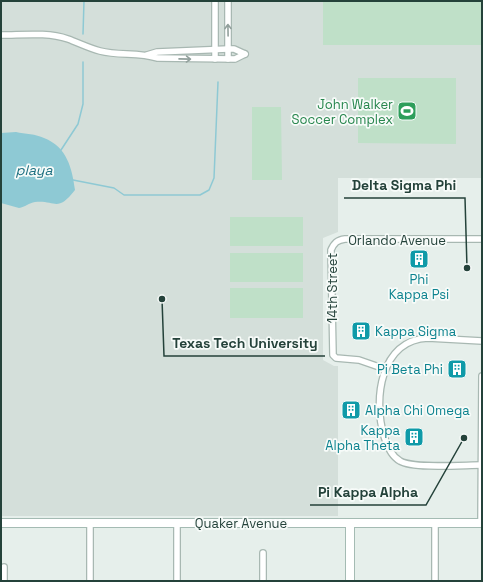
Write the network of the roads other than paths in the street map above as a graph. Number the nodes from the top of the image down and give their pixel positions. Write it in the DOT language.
graph roads {
  1 [pos="216,1"];
  2 [pos="228,1"];
  3 [pos="1,35"];
  4 [pos="228,49"];
  5 [pos="215,50"];
  6 [pos="146,55"];
  7 [pos="215,59"];
  8 [pos="228,59"];
  9 [pos="482,239"];
  10 [pos="336,242"];
  11 [pos="482,341"];
  12 [pos="385,369"];
  13 [pos="482,376"];
  14 [pos="481,465"];
  15 [pos="1,523"];
  16 [pos="90,523"];
  17 [pos="177,523"];
  18 [pos="350,523"];
  19 [pos="482,523"];
  20 [pos="435,524"];
  21 [pos="263,553"];
  22 [pos="4,567"];
  23 [pos="4,581"];
  24 [pos="90,581"];
  25 [pos="177,581"];
  26 [pos="263,581"];
  27 [pos="350,581"];
  28 [pos="435,581"];
  1 -- 5 [label="street"];
  4 -- 2 [label="street, one-way"];
  3 -- 6 [label="street"];
  4 -- 5 [label="street"];
  4 -- 8 [label="street"];
  4 -- 8 [label="street"];
  5 -- 6 [label="street"];
  5 -- 7 [label="street"];
  6 -- 7 [label="street, one-way"];
  7 -- 8 [label="street"];
  9 -- 10 [label="street, Orlando Avenue"];
  10 -- 12 [label="street, 14th Street"];
  11 -- 12 [label="street"];
  12 -- 14 [label="street"];
  13 -- 14 [label="street"];
  14 -- 19 [label="street"];
  15 -- 16 [label="main road, Quaker Avenue"];
  16 -- 17 [label="main road, Quaker Avenue"];
  16 -- 24 [label="street"];
  17 -- 18 [label="main road, Quaker Avenue"];
  17 -- 25 [label="street"];
  18 -- 20 [label="main road, Quaker Avenue"];
  18 -- 27 [label="main road"];
  19 -- 20 [label="main road, Quaker Avenue"];
  20 -- 28 [label="street"];
  21 -- 26 [label="street"];
  22 -- 23 [label="street"];
}
